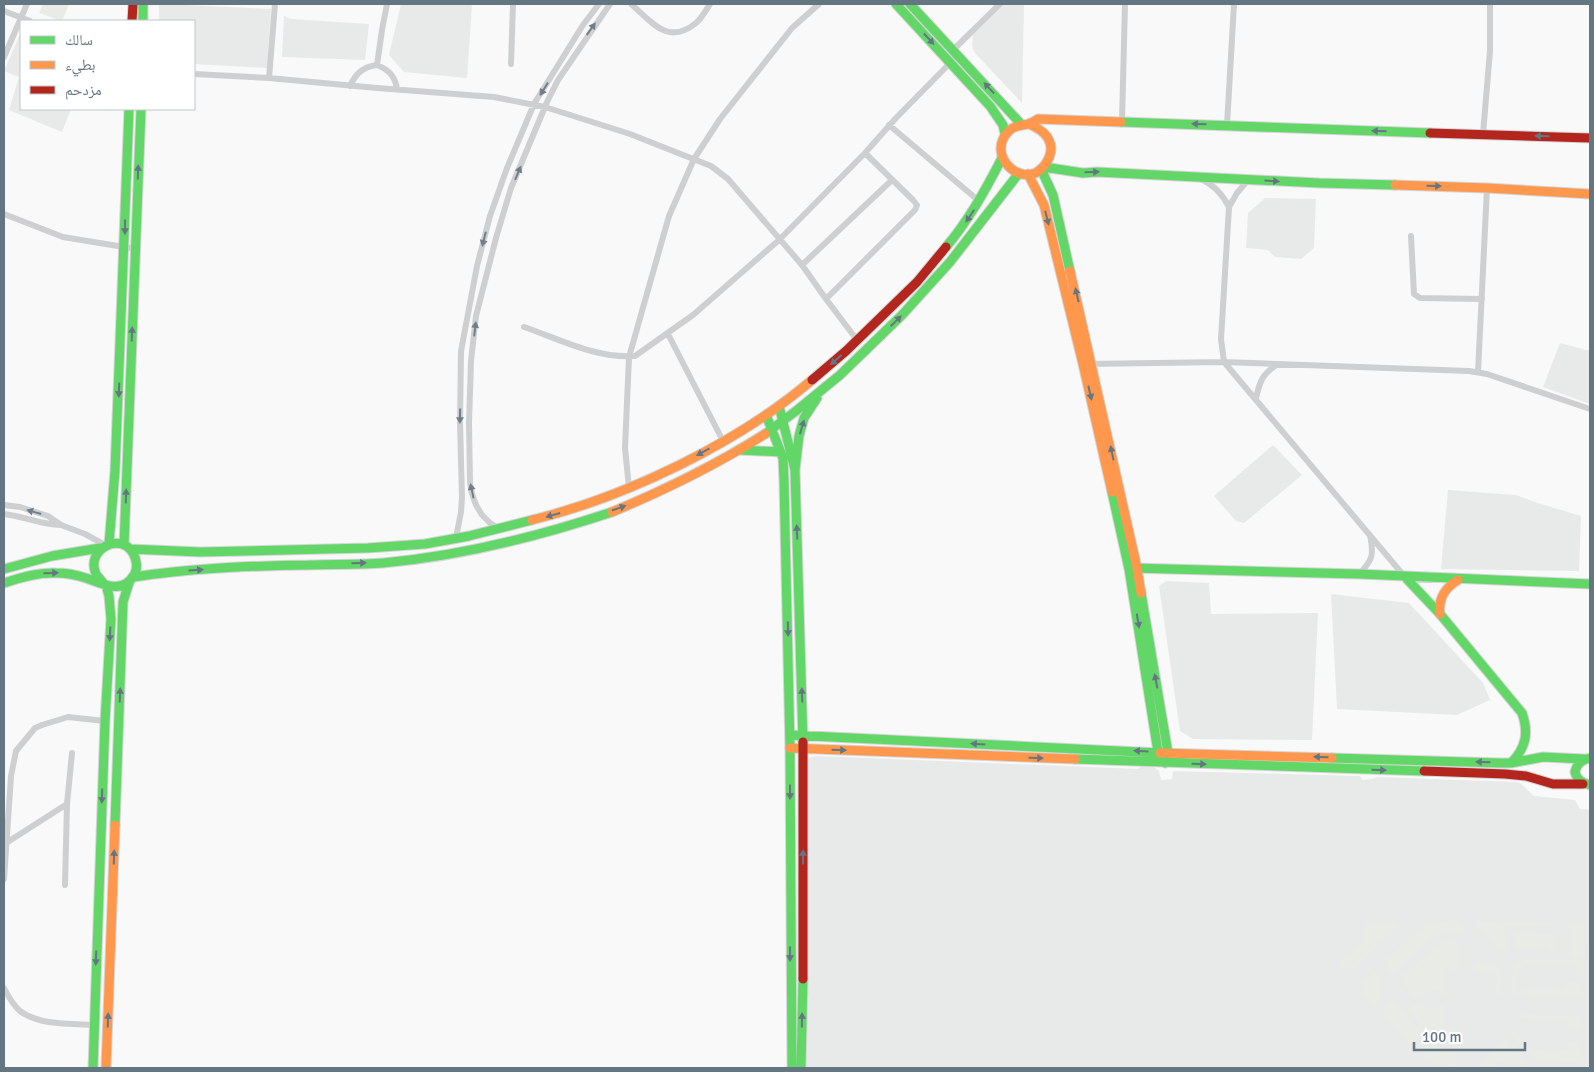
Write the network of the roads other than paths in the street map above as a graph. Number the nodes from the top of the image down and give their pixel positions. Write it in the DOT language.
graph roads {
  1 [pos="27,4"];
  2 [pos="133,4"];
  3 [pos="143,4"];
  4 [pos="275,4"];
  5 [pos="388,4"];
  6 [pos="513,4"];
  7 [pos="599,4"];
  8 [pos="610,4"];
  9 [pos="631,4"];
  10 [pos="710,4"];
  11 [pos="819,4"];
  12 [pos="896,4"];
  13 [pos="910,4"];
  14 [pos="1000,4"];
  15 [pos="1125,4"];
  16 [pos="1234,4"];
  17 [pos="1490,4"];
  18 [pos="4,11"];
  19 [pos="21,17"];
  20 [pos="28,20"];
  21 [pos="132,20"];
  22 [pos="143,20"];
  23 [pos="953,50"];
  24 [pos="4,57"];
  25 [pos="951,62"];
  26 [pos="511,64"];
  27 [pos="377,65"];
  28 [pos="195,74"];
  29 [pos="269,78"];
  30 [pos="350,86"];
  31 [pos="397,89"];
  32 [pos="534,104"];
  33 [pos="545,107"];
  34 [pos="129,110"];
  35 [pos="141,110"];
  36 [pos="1122,122"];
  37 [pos="1025,124"];
  38 [pos="889,125"];
  39 [pos="1227,125"];
  40 [pos="1005,134"];
  41 [pos="1483,134"];
  42 [pos="1590,138"];
  43 [pos="865,153"];
  44 [pos="1002,158"];
  45 [pos="694,159"];
  46 [pos="1043,168"];
  47 [pos="1024,174"];
  48 [pos="1196,177"];
  49 [pos="892,180"];
  50 [pos="1249,180"];
  51 [pos="1487,188"];
  52 [pos="1590,194"];
  53 [pos="979,201"];
  54 [pos="1230,207"];
  55 [pos="4,214"];
  56 [pos="1411,236"];
  57 [pos="779,240"];
  58 [pos="125,248"];
  59 [pos="136,250"];
  60 [pos="802,265"];
  61 [pos="826,298"];
  62 [pos="1482,299"];
  63 [pos="524,327"];
  64 [pos="668,334"];
  65 [pos="857,340"];
  66 [pos="629,357"];
  67 [pos="1224,362"];
  68 [pos="1088,364"];
  69 [pos="1278,364"];
  70 [pos="1478,372"];
  71 [pos="823,389"];
  72 [pos="460,398"];
  73 [pos="1256,398"];
  74 [pos="470,399"];
  75 [pos="779,406"];
  76 [pos="1590,409"];
  77 [pos="766,415"];
  78 [pos="783,420"];
  79 [pos="772,429"];
  80 [pos="723,441"];
  81 [pos="738,450"];
  82 [pos="785,455"];
  83 [pos="795,470"];
  84 [pos="629,488"];
  85 [pos="4,505"];
  86 [pos="4,514"];
  87 [pos="60,525"];
  88 [pos="500,529"];
  89 [pos="1370,534"];
  90 [pos="456,538"];
  91 [pos="105,546"];
  92 [pos="127,547"];
  93 [pos="4,568"];
  94 [pos="1133,568"];
  95 [pos="1359,574"];
  96 [pos="1405,577"];
  97 [pos="1460,579"];
  98 [pos="131,580"];
  99 [pos="4,583"];
  100 [pos="104,584"];
  101 [pos="1590,584"];
  102 [pos="799,604"];
  103 [pos="787,605"];
  104 [pos="1440,614"];
  105 [pos="105,721"];
  106 [pos="790,735"];
  107 [pos="803,736"];
  108 [pos="1525,743"];
  109 [pos="790,748"];
  110 [pos="803,749"];
  111 [pos="1158,752"];
  112 [pos="72,753"];
  113 [pos="1168,753"];
  114 [pos="1536,758"];
  115 [pos="1587,759"];
  116 [pos="1524,761"];
  117 [pos="1165,763"];
  118 [pos="1511,763"];
  119 [pos="1526,776"];
  120 [pos="1586,785"];
  121 [pos="67,804"];
  122 [pos="6,843"];
  123 [pos="4,879"];
  124 [pos="65,885"];
  125 [pos="4,988"];
  126 [pos="94,1025"];
  127 [pos="93,1068"];
  128 [pos="106,1068"];
  129 [pos="792,1068"];
  130 [pos="801,1068"];
  1 -- 19 [label="street"];
  2 -- 21 [label="main road"];
  3 -- 22 [label="main road"];
  4 -- 29 [label="street"];
  5 -- 27 [label="street"];
  6 -- 26 [label="street"];
  7 -- 32 [label="street, one-way"];
  33 -- 8 [label="street, one-way"];
  9 -- 10 [label="street"];
  11 -- 45 [label="street"];
  12 -- 25 [label="main road, one-way"];
  13 -- 23 [label="main road"];
  14 -- 23 [label="street"];
  15 -- 36 [label="street"];
  16 -- 39 [label="street"];
  17 -- 41 [label="street"];
  18 -- 19 [label="street"];
  19 -- 20 [label="street"];
  19 -- 24 [label="street"];
  23 -- 25 [label="street"];
  37 -- 23 [label="main road, one-way"];
  25 -- 38 [label="street"];
  25 -- 40 [label="main road"];
  27 -- 30 [label="street"];
  27 -- 31 [label="street"];
  28 -- 29 [label="street"];
  29 -- 30 [label="street"];
  30 -- 31 [label="street"];
  31 -- 32 [label="street"];
  32 -- 33 [label="street"];
  32 -- 72 [label="street, one-way"];
  33 -- 45 [label="street"];
  74 -- 33 [label="street, one-way"];
  34 -- 58 [label="main road, one-way"];
  59 -- 35 [label="main road, one-way"];
  36 -- 37 [label="main road"];
  39 -- 36 [label="main road, one-way"];
  37 -- 40 [label="main road"];
  37 -- 46 [label="main road"];
  38 -- 43 [label="street"];
  38 -- 53 [label="street"];
  41 -- 39 [label="main road, one-way"];
  40 -- 44 [label="main road"];
  42 -- 41 [label="main road, one-way"];
  43 -- 49 [label="street"];
  43 -- 57 [label="street"];
  44 -- 47 [label="main road"];
  44 -- 53 [label="main road"];
  45 -- 57 [label="street"];
  45 -- 66 [label="street"];
  46 -- 47 [label="main road"];
  46 -- 48 [label="main road, one-way"];
  68 -- 46 [label="main road, one-way"];
  47 -- 68 [label="main road, one-way"];
  71 -- 47 [label="main road, one-way"];
  48 -- 50 [label="main road"];
  48 -- 54 [label="street"];
  49 -- 60 [label="street"];
  49 -- 61 [label="street"];
  50 -- 51 [label="main road, one-way"];
  50 -- 54 [label="street"];
  51 -- 52 [label="main road"];
  51 -- 62 [label="street"];
  53 -- 65 [label="main road, one-way"];
  54 -- 67 [label="street"];
  55 -- 58 [label="street"];
  56 -- 62 [label="street"];
  57 -- 60 [label="street"];
  57 -- 64 [label="street"];
  58 -- 59 [label="street"];
  58 -- 91 [label="main road, one-way"];
  92 -- 59 [label="main road, one-way"];
  60 -- 61 [label="street"];
  61 -- 65 [label="street"];
  62 -- 70 [label="street"];
  63 -- 66 [label="street"];
  64 -- 66 [label="street"];
  64 -- 80 [label="street"];
  65 -- 75 [label="main road, one-way"];
  66 -- 84 [label="street"];
  67 -- 68 [label="street"];
  67 -- 69 [label="street"];
  67 -- 73 [label="street"];
  68 -- 94 [label="main road"];
  69 -- 70 [label="street"];
  69 -- 73 [label="street"];
  70 -- 76 [label="street"];
  71 -- 78 [label="main road"];
  83 -- 71 [label="main road, one-way"];
  72 -- 74 [label="street"];
  72 -- 90 [label="street, one-way"];
  73 -- 89 [label="street"];
  88 -- 74 [label="street, one-way"];
  75 -- 77 [label="main road"];
  75 -- 78 [label="main road"];
  77 -- 79 [label="main road"];
  77 -- 80 [label="main road"];
  78 -- 79 [label="main road"];
  78 -- 82 [label="main road"];
  79 -- 81 [label="main road"];
  79 -- 82 [label="main road"];
  80 -- 84 [label="main road, one-way"];
  81 -- 82 [label="main road"];
  98 -- 81 [label="main road, one-way"];
  82 -- 83 [label="main road"];
  82 -- 103 [label="main road"];
  102 -- 83 [label="main road, one-way"];
  84 -- 88 [label="main road, one-way"];
  87 -- 85 [label="street, one-way"];
  86 -- 87 [label="street"];
  87 -- 91 [label="street"];
  88 -- 90 [label="main road"];
  89 -- 95 [label="street"];
  89 -- 96 [label="street"];
  90 -- 92 [label="main road"];
  91 -- 92 [label="main road"];
  91 -- 93 [label="main road"];
  91 -- 100 [label="main road"];
  92 -- 98 [label="main road"];
  94 -- 95 [label="main road"];
  94 -- 111 [label="main road, one-way"];
  113 -- 94 [label="main road, one-way"];
  95 -- 96 [label="main road"];
  96 -- 97 [label="main road"];
  96 -- 104 [label="main road"];
  97 -- 101 [label="main road"];
  97 -- 104 [label="main road"];
  98 -- 100 [label="main road"];
  128 -- 98 [label="main road, one-way"];
  99 -- 100 [label="main road, one-way"];
  100 -- 105 [label="main road, one-way"];
  102 -- 103 [label="main road"];
  107 -- 102 [label="main road, one-way"];
  103 -- 106 [label="main road, one-way"];
  104 -- 108 [label="main road"];
  105 -- 122 [label="street"];
  105 -- 126 [label="main road, one-way"];
  106 -- 107 [label="main road"];
  106 -- 109 [label="main road"];
  107 -- 110 [label="main road"];
  111 -- 107 [label="main road, one-way"];
  108 -- 114 [label="main road"];
  108 -- 116 [label="main road"];
  108 -- 118 [label="main road"];
  109 -- 110 [label="main road"];
  109 -- 129 [label="main road, one-way"];
  110 -- 117 [label="main road, one-way"];
  130 -- 110 [label="main road, one-way"];
  111 -- 113 [label="main road"];
  111 -- 117 [label="main road"];
  112 -- 121 [label="street"];
  113 -- 117 [label="main road"];
  118 -- 113 [label="main road, one-way"];
  114 -- 115 [label="main road"];
  114 -- 116 [label="main road"];
  115 -- 120 [label="main road"];
  116 -- 118 [label="main road"];
  116 -- 119 [label="main road"];
  117 -- 119 [label="main road, one-way"];
  119 -- 120 [label="main road"];
  121 -- 122 [label="street"];
  121 -- 124 [label="street"];
  122 -- 123 [label="street"];
  125 -- 126 [label="street"];
  126 -- 127 [label="main road"];
}
